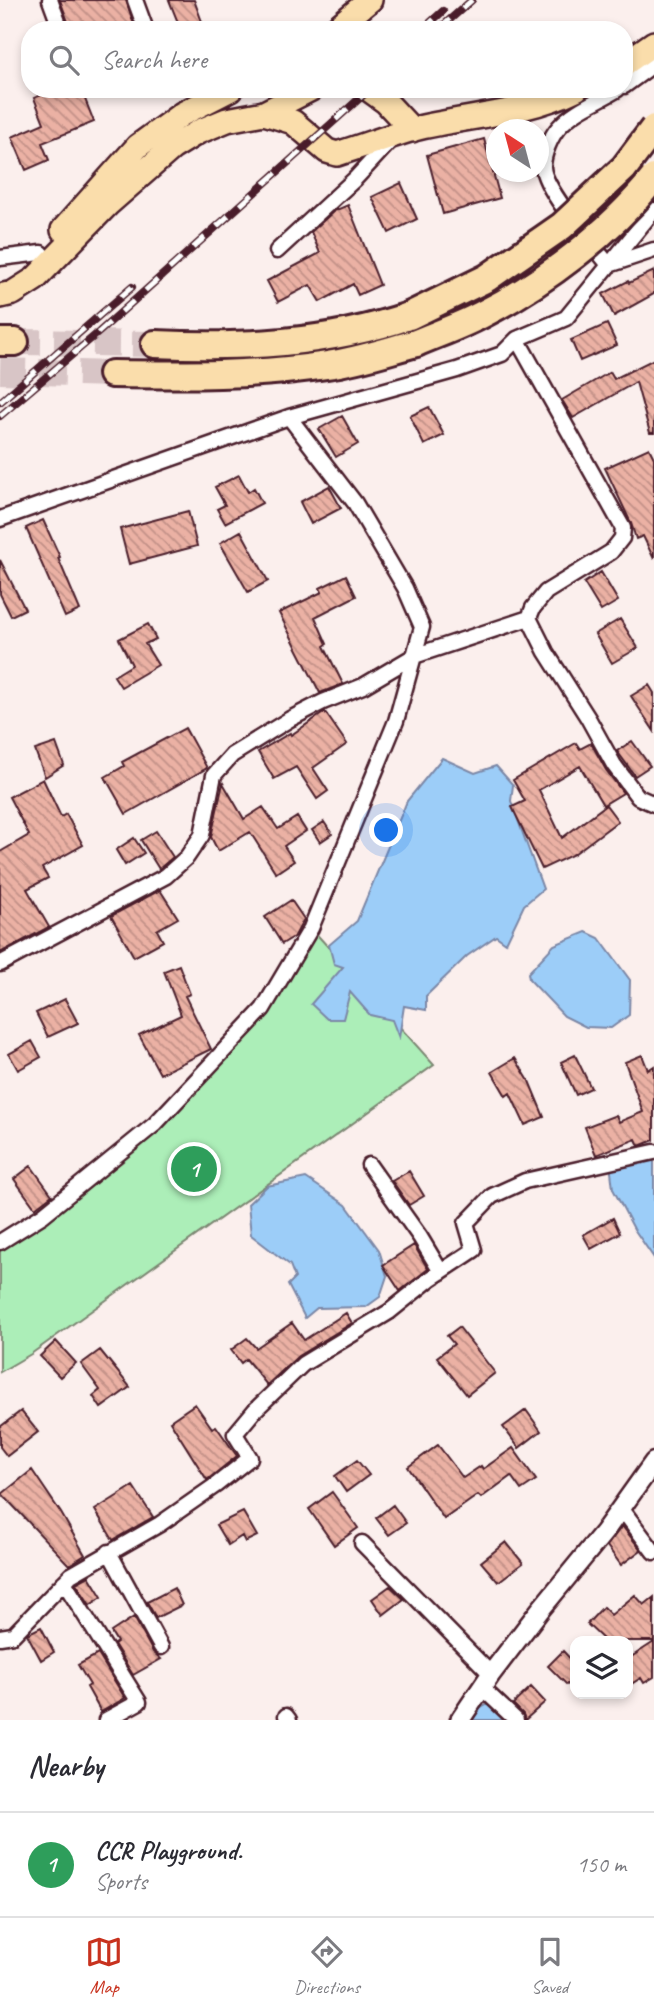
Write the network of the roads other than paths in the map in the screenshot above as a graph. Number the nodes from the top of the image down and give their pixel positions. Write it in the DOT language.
graph roads {
  1 [pos="50,0"];
  2 [pos="135,0"];
  3 [pos="370,0"];
  4 [pos="58,21"];
  5 [pos="143,21"];
  6 [pos="345,21"];
  7 [pos="654,43"];
  8 [pos="633,58"];
  9 [pos="654,64"];
  10 [pos="633,79"];
  11 [pos="213,98"];
  12 [pos="293,98"];
  13 [pos="380,98"];
  14 [pos="548,98"];
  15 [pos="602,98"];
  16 [pos="264,113"];
  17 [pos="654,128"];
  18 [pos="403,133"];
  19 [pos="654,178"];
  20 [pos="654,210"];
  21 [pos="76,227"];
  22 [pos="654,250"];
  23 [pos="277,251"];
  24 [pos="41,253"];
  25 [pos="0,258"];
  26 [pos="609,265"];
  27 [pos="0,286"];
  28 [pos="0,296"];
  29 [pos="517,339"];
  30 [pos="155,344"];
  31 [pos="112,374"];
  32 [pos="289,417"];
  33 [pos="0,519"];
  34 [pos="529,618"];
  35 [pos="414,656"];
  36 [pos="654,804"];
  37 [pos="0,964"];
  38 [pos="654,1152"];
  39 [pos="369,1165"];
  40 [pos="0,1242"];
  41 [pos="441,1272"];
  42 [pos="654,1462"];
  43 [pos="621,1508"];
  44 [pos="362,1543"];
  45 [pos="109,1552"];
  46 [pos="654,1552"];
  47 [pos="64,1582"];
  48 [pos="0,1637"];
  49 [pos="161,1647"];
  50 [pos="486,1681"];
  51 [pos="106,1720"];
  52 [pos="460,1720"];
  53 [pos="516,1720"];
  1 -- 4 [label="street"];
  2 -- 5 [label="street"];
  3 -- 6 [label="main road"];
  7 -- 8 [label="main road"];
  9 -- 10 [label="street"];
  11 -- 21 [label="main road"];
  12 -- 16 [label="main road"];
  13 -- 18 [label="main road"];
  14 -- 18 [label="main road"];
  15 -- 26 [label="street"];
  16 -- 18 [label="main road"];
  16 -- 21 [label="main road"];
  17 -- 30 [label="highway, bridge"];
  18 -- 23 [label="street"];
  19 -- 31 [label="highway, bridge"];
  20 -- 26 [label="street"];
  21 -- 24 [label="main road"];
  21 -- 28 [label="main road"];
  22 -- 26 [label="street"];
  24 -- 25 [label="street"];
  24 -- 27 [label="main road"];
  26 -- 29 [label="street"];
  29 -- 32 [label="street"];
  29 -- 34 [label="street"];
  32 -- 33 [label="street"];
  32 -- 35 [label="street"];
  34 -- 35 [label="street"];
  34 -- 36 [label="street"];
  35 -- 37 [label="street"];
  35 -- 40 [label="street"];
  38 -- 41 [label="street"];
  39 -- 41 [label="street"];
  41 -- 45 [label="street"];
  42 -- 43 [label="street"];
  43 -- 46 [label="street"];
  43 -- 50 [label="street"];
  44 -- 50 [label="street"];
  45 -- 47 [label="street"];
  45 -- 49 [label="street"];
  47 -- 48 [label="street"];
  47 -- 51 [label="street"];
  50 -- 52 [label="street"];
  50 -- 53 [label="street"];
}
